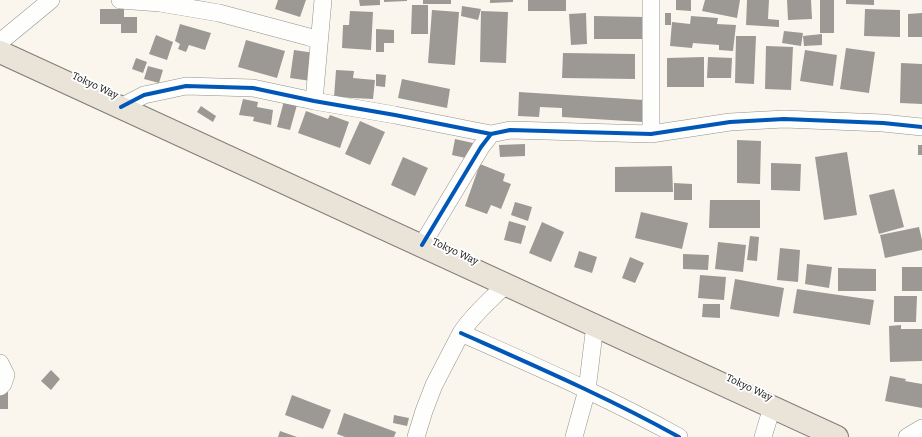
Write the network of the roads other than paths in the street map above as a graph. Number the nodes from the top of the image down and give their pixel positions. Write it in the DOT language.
graph roads {
  1 [pos="51,0"];
  2 [pos="120,0"];
  3 [pos="323,0"];
  4 [pos="651,0"];
  5 [pos="319,41"];
  6 [pos="0,42"];
  7 [pos="0,52"];
  8 [pos="314,101"];
  9 [pos="121,107"];
  10 [pos="922,127"];
  11 [pos="491,134"];
  12 [pos="651,134"];
  13 [pos="422,246"];
  14 [pos="506,284"];
  15 [pos="595,325"];
  16 [pos="461,333"];
  17 [pos="0,363"];
  18 [pos="0,387"];
  19 [pos="587,390"];
  20 [pos="772,407"];
  21 [pos="922,428"];
  22 [pos="416,437"];
  23 [pos="574,437"];
  24 [pos="679,437"];
  25 [pos="763,437"];
  26 [pos="837,437"];
  27 [pos="906,437"];
  1 -- 6 [label="street"];
  2 -- 5 [label="street"];
  3 -- 5 [label="street"];
  4 -- 12 [label="street"];
  5 -- 8 [label="street"];
  7 -- 9 [label="main road, Tokyo Way"];
  8 -- 9 [label="street"];
  8 -- 11 [label="street"];
  9 -- 13 [label="main road, Tokyo Way"];
  10 -- 12 [label="street"];
  11 -- 12 [label="street"];
  11 -- 13 [label="street"];
  13 -- 14 [label="main road, Tokyo Way"];
  14 -- 15 [label="main road, Tokyo Way"];
  14 -- 16 [label="street"];
  15 -- 19 [label="street"];
  15 -- 20 [label="main road, Tokyo Way"];
  16 -- 19 [label="street"];
  16 -- 22 [label="street"];
  17 -- 18 [label="street"];
  19 -- 23 [label="street"];
  19 -- 24 [label="street"];
  20 -- 25 [label="street"];
  20 -- 26 [label="main road, Tokyo Way"];
  21 -- 27 [label="street"];
}
